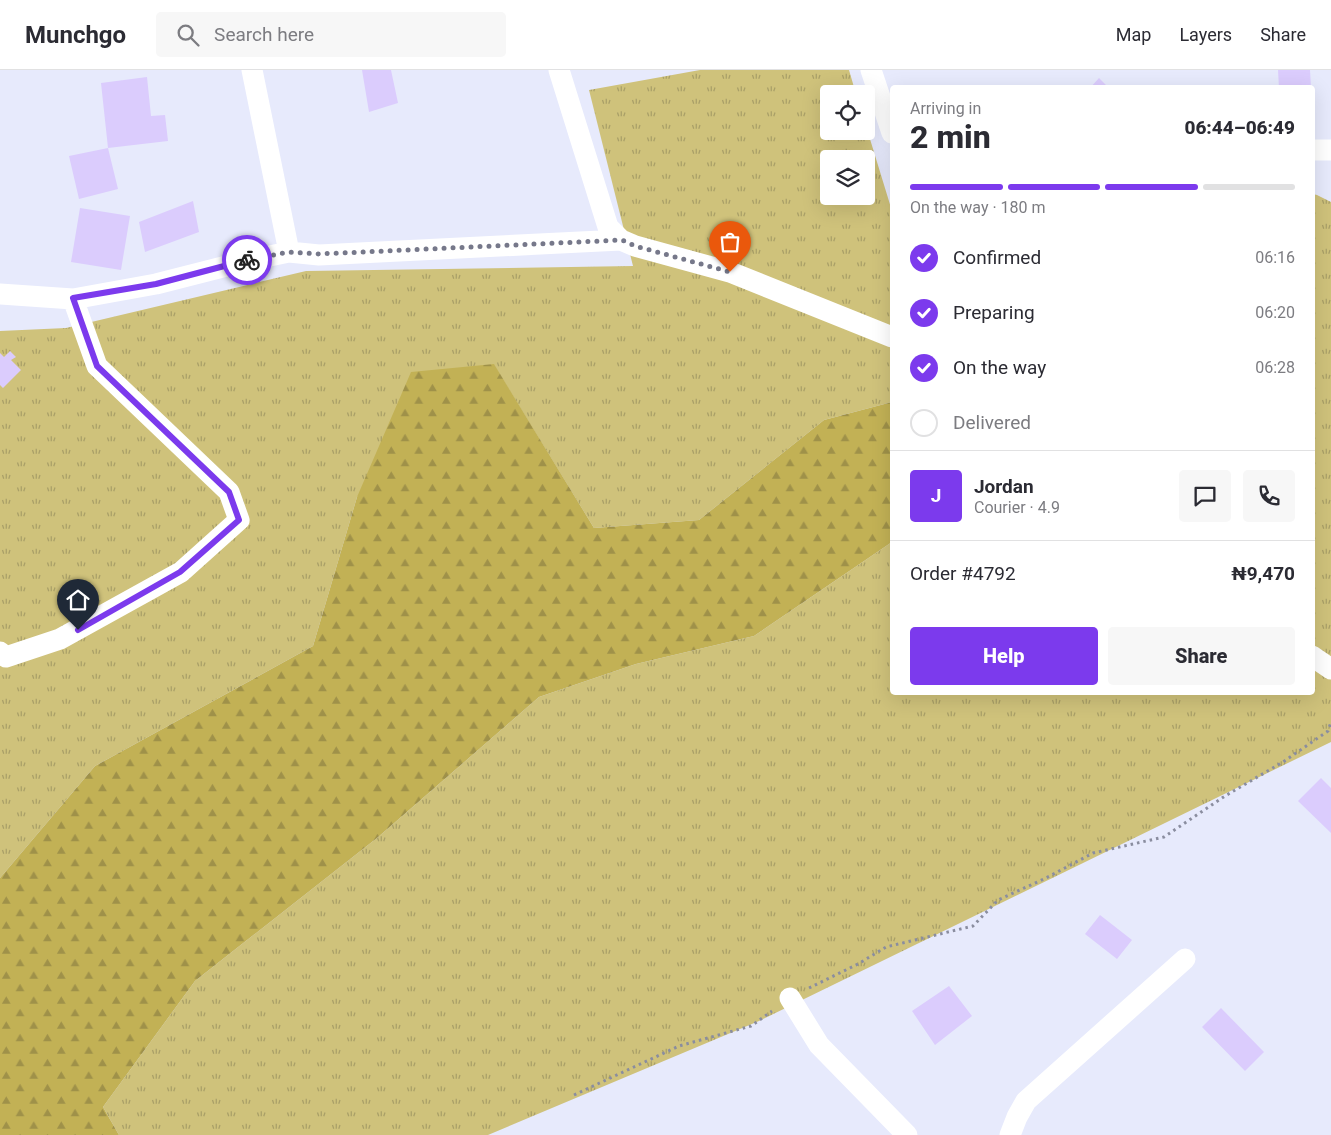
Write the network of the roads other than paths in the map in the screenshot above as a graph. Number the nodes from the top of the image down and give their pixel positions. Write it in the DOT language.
graph roads {
  1 [pos="252,70"];
  2 [pos="559,70"];
  3 [pos="872,70"];
  4 [pos="890,128"];
  5 [pos="1315,150"];
  6 [pos="1331,150"];
  7 [pos="622,240"];
  8 [pos="289,252"];
  9 [pos="0,294"];
  10 [pos="73,298"];
  11 [pos="890,336"];
  12 [pos="0,652"];
  13 [pos="1315,658"];
  14 [pos="1331,669"];
  15 [pos="1185,959"];
  16 [pos="790,998"];
  17 [pos="907,1135"];
  18 [pos="1010,1135"];
  1 -- 8 [label="street"];
  2 -- 7 [label="street"];
  3 -- 4 [label="street"];
  5 -- 6 [label="street"];
  7 -- 8 [label="street"];
  7 -- 11 [label="street"];
  8 -- 10 [label="street"];
  9 -- 10 [label="street"];
  10 -- 12 [label="street"];
  13 -- 14 [label="street"];
  15 -- 18 [label="street"];
  16 -- 17 [label="street"];
}
